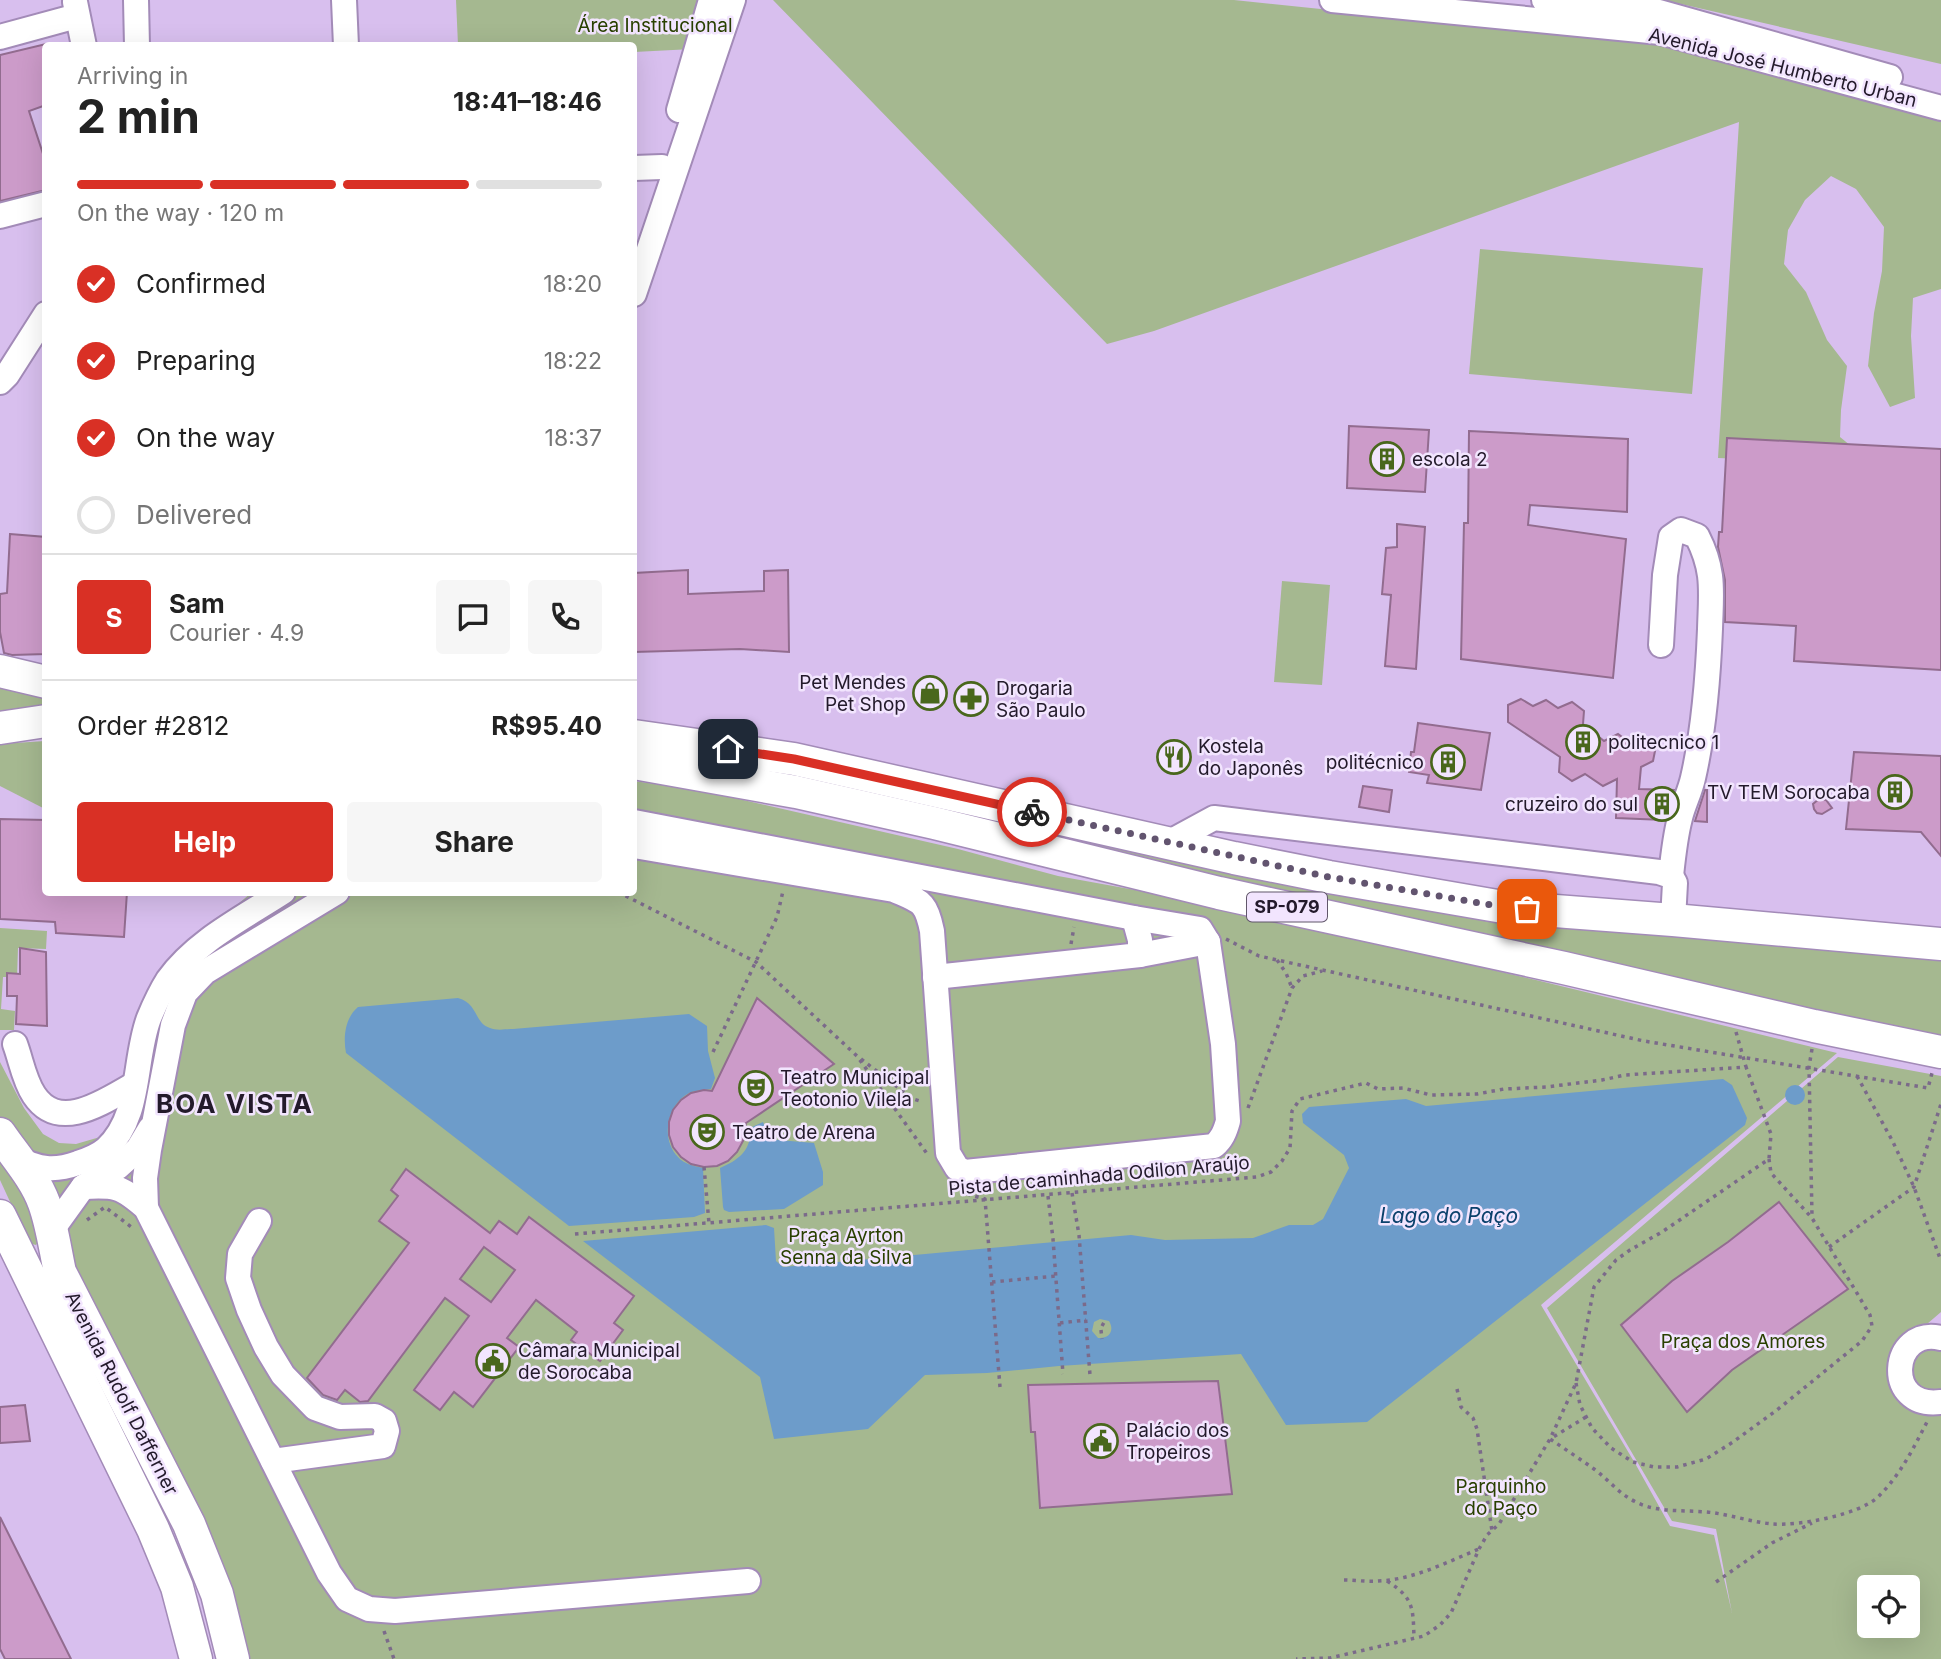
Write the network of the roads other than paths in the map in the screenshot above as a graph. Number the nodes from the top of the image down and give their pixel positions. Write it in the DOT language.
graph roads {
  1 [pos="136,0"];
  2 [pos="344,0"];
  3 [pos="711,0"];
  4 [pos="733,0"];
  5 [pos="1332,0"];
  6 [pos="1544,0"];
  7 [pos="75,5"];
  8 [pos="0,21"];
  9 [pos="0,37"];
  10 [pos="83,42"];
  11 [pos="137,42"];
  12 [pos="346,42"];
  13 [pos="1941,91"];
  14 [pos="1941,108"];
  15 [pos="637,167"];
  16 [pos="662,167"];
  17 [pos="42,205"];
  18 [pos="0,216"];
  19 [pos="637,241"];
  20 [pos="637,285"];
  21 [pos="42,320"];
  22 [pos="0,382"];
  23 [pos="1661,645"];
  24 [pos="0,671"];
  25 [pos="42,681"];
  26 [pos="42,722"];
  27 [pos="0,728"];
  28 [pos="637,736"];
  29 [pos="637,764"];
  30 [pos="637,823"];
  31 [pos="1168,843"];
  32 [pos="637,847"];
  33 [pos="1671,876"];
  34 [pos="972,887"];
  35 [pos="277,896"];
  36 [pos="330,896"];
  37 [pos="925,898"];
  38 [pos="1134,918"];
  39 [pos="1673,920"];
  40 [pos="1208,942"];
  41 [pos="1941,944"];
  42 [pos="1140,955"];
  43 [pos="935,977"];
  44 [pos="144,1041"];
  45 [pos="15,1044"];
  46 [pos="168,1047"];
  47 [pos="1939,1052"];
  48 [pos="135,1084"];
  49 [pos="154,1122"];
  50 [pos="5,1148"];
  51 [pos="83,1187"];
  52 [pos="0,1216"];
  53 [pos="140,1219"];
  54 [pos="259,1220"];
  55 [pos="52,1230"];
  56 [pos="16,1250"];
  57 [pos="1941,1338"];
  58 [pos="1939,1403"];
  59 [pos="273,1461"];
  60 [pos="748,1581"];
  61 [pos="196,1659"];
  62 [pos="233,1659"];
  1 -- 11 [label="street"];
  2 -- 12 [label="street"];
  3 -- 16 [label="street"];
  4 -- 20 [label="street"];
  5 -- 14 [label="street, Avenida José Humberto Urban"];
  6 -- 13 [label="street, Avenida José Humberto Urban"];
  7 -- 8 [label="street"];
  7 -- 9 [label="street"];
  7 -- 10 [label="street"];
  15 -- 16 [label="street"];
  16 -- 19 [label="street"];
  17 -- 18 [label="street"];
  21 -- 22 [label="street"];
  23 -- 33 [label="street"];
  24 -- 25 [label="main road"];
  26 -- 27 [label="main road"];
  28 -- 31 [label="main road, SP-079"];
  29 -- 47 [label="main road, SP-079"];
  30 -- 37 [label="street"];
  31 -- 33 [label="street"];
  31 -- 39 [label="main road, SP-079"];
  32 -- 37 [label="street"];
  33 -- 39 [label="street"];
  34 -- 37 [label="street"];
  34 -- 37 [label="street"];
  34 -- 38 [label="street"];
  35 -- 44 [label="street"];
  36 -- 46 [label="street"];
  37 -- 43 [label="street"];
  38 -- 40 [label="street"];
  38 -- 42 [label="street"];
  39 -- 41 [label="main road, SP-079"];
  40 -- 42 [label="street"];
  40 -- 43 [label="street"];
  42 -- 43 [label="street"];
  44 -- 46 [label="street"];
  44 -- 48 [label="street"];
  45 -- 48 [label="street"];
  46 -- 49 [label="street"];
  48 -- 50 [label="street"];
  49 -- 51 [label="street"];
  49 -- 53 [label="street"];
  50 -- 55 [label="main road, Avenida Rudolf Dafferner"];
  51 -- 53 [label="street"];
  51 -- 55 [label="street"];
  52 -- 56 [label="main road, Avenida Rudolf Dafferner"];
  53 -- 59 [label="street"];
  54 -- 59 [label="street"];
  55 -- 56 [label="main road"];
  55 -- 62 [label="main road, Avenida Rudolf Dafferner"];
  56 -- 61 [label="main road, Avenida Rudolf Dafferner"];
  57 -- 58 [label="street"];
  59 -- 60 [label="street"];
}
